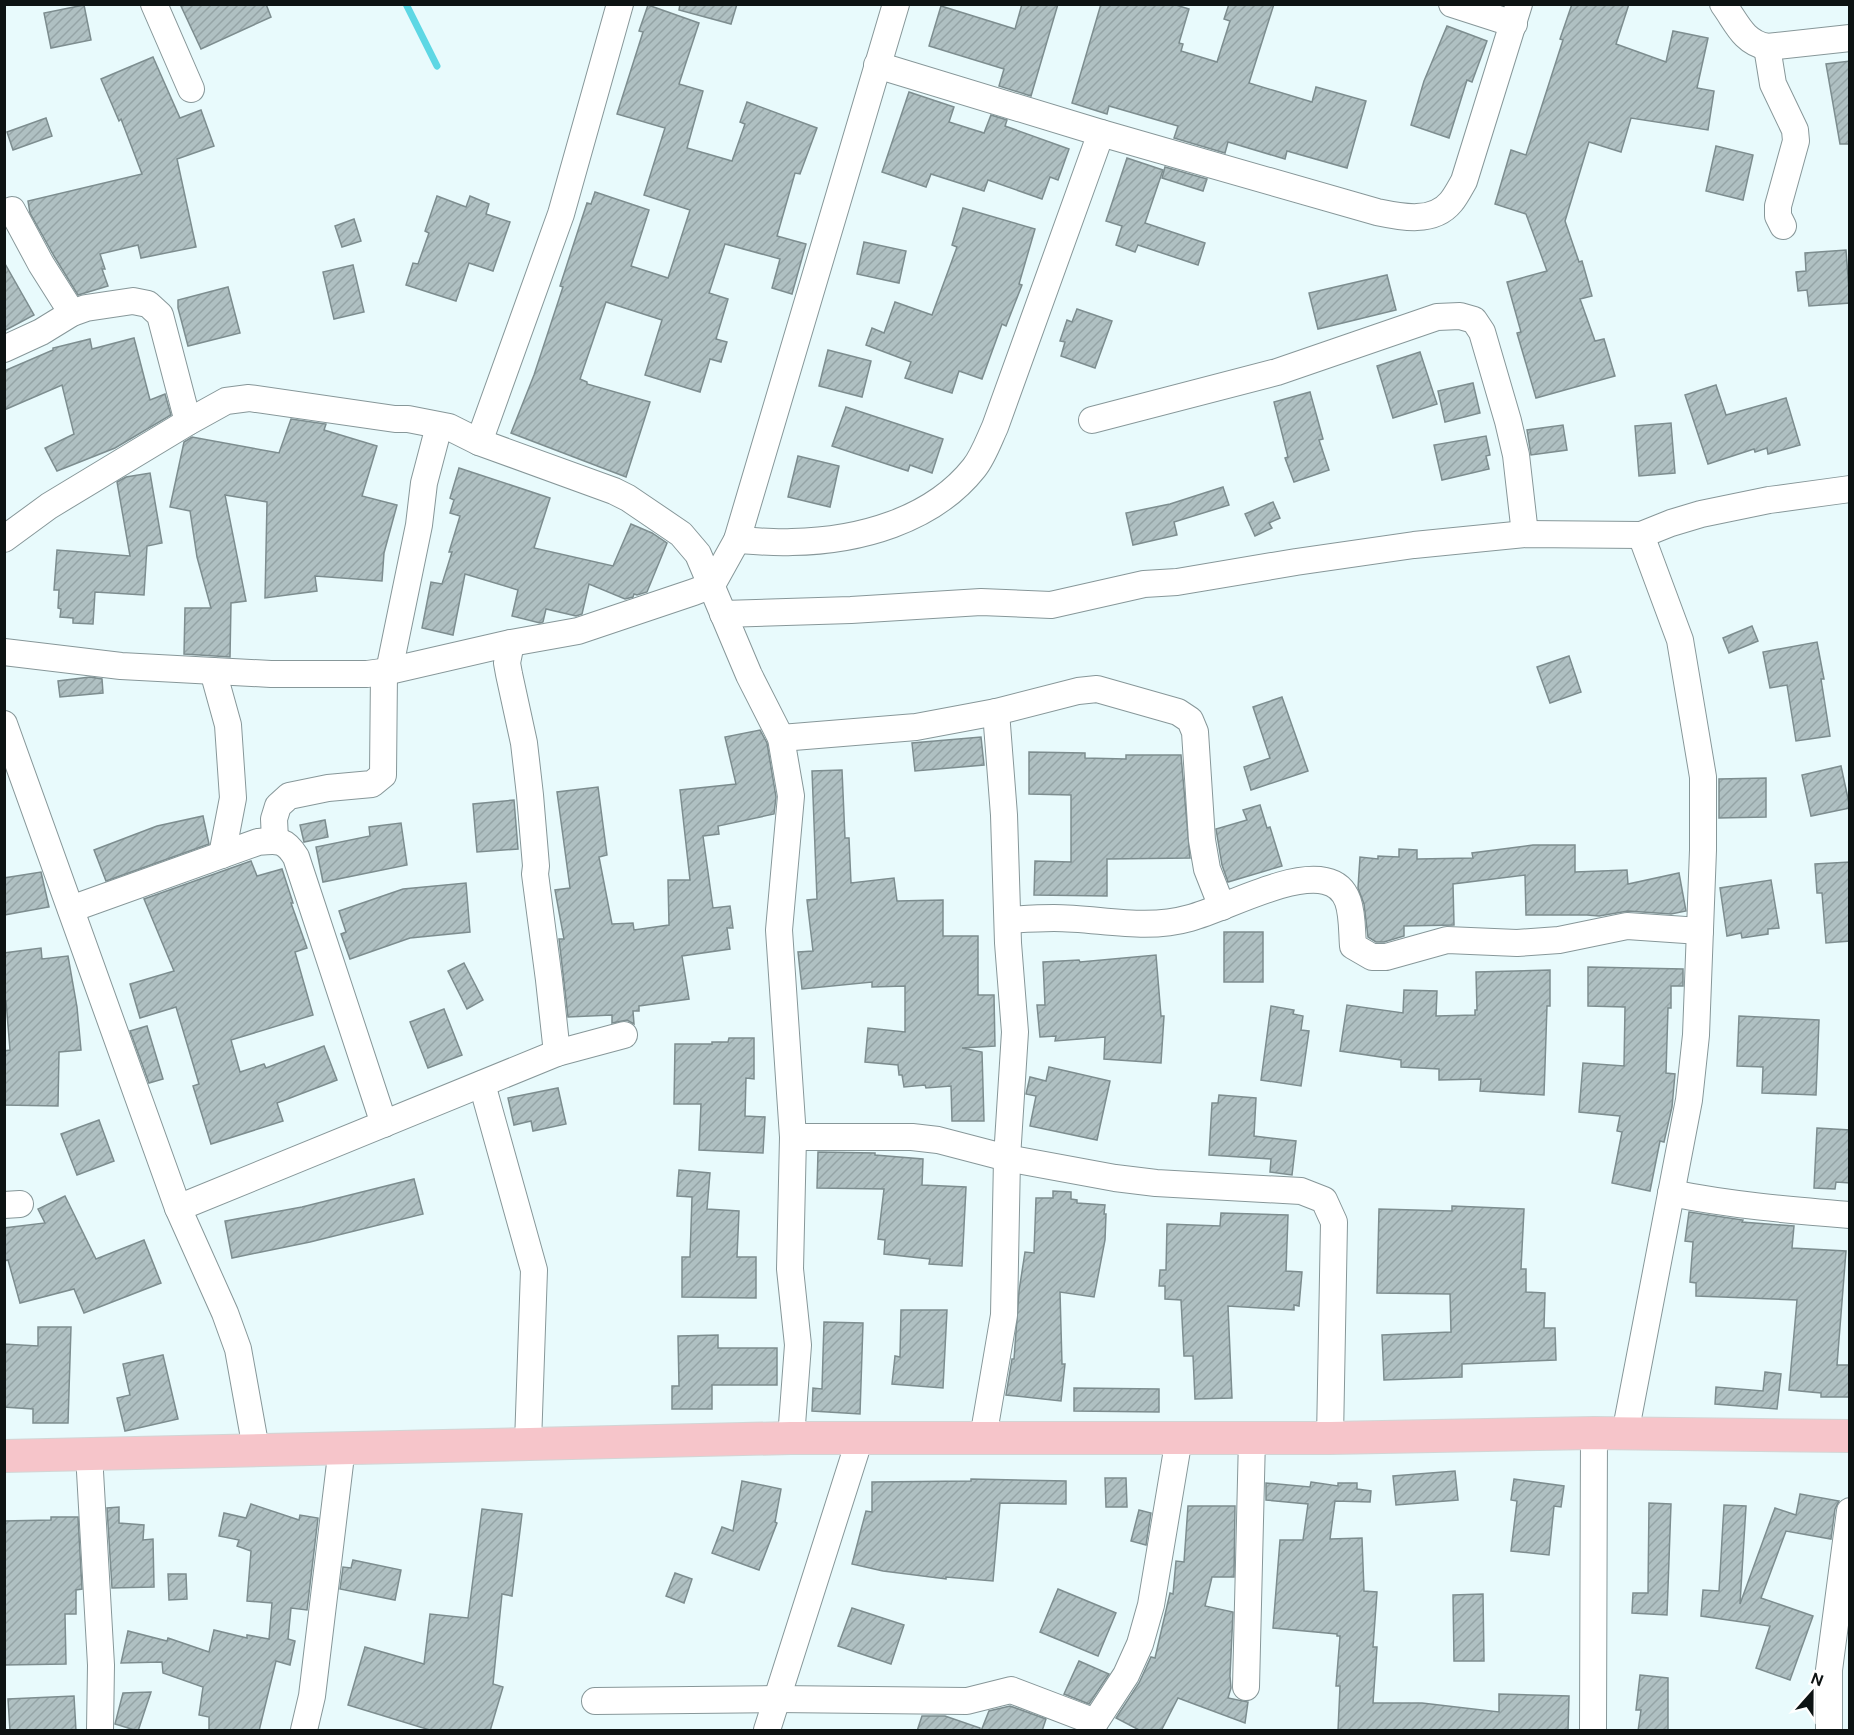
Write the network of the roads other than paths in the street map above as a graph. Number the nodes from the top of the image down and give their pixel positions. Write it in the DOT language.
graph roads {
  1 [pos="154,4"];
  2 [pos="620,4"];
  3 [pos="896,4"];
  4 [pos="1452,4"];
  5 [pos="1723,4"];
  6 [pos="1517,14"];
  7 [pos="1850,38"];
  8 [pos="1767,47"];
  9 [pos="877,66"];
  10 [pos="191,89"];
  11 [pos="1101,133"];
  12 [pos="12,210"];
  13 [pos="1783,226"];
  14 [pos="72,313"];
  15 [pos="4,349"];
  16 [pos="1092,420"];
  17 [pos="188,422"];
  18 [pos="439,426"];
  19 [pos="479,442"];
  20 [pos="1850,489"];
  21 [pos="1526,534"];
  22 [pos="1641,535"];
  23 [pos="4,539"];
  24 [pos="737,540"];
  25 [pos="712,585"];
  26 [pos="723,614"];
  27 [pos="512,643"];
  28 [pos="4,652"];
  29 [pos="213,671"];
  30 [pos="386,671"];
  31 [pos="996,712"];
  32 [pos="4,724"];
  33 [pos="781,738"];
  34 [pos="233,798"];
  35 [pos="267,841"];
  36 [pos="222,855"];
  37 [pos="1222,907"];
  38 [pos="71,909"];
  39 [pos="1008,920"];
  40 [pos="1701,931"];
  41 [pos="624,1035"];
  42 [pos="557,1053"];
  43 [pos="482,1084"];
  44 [pos="384,1124"];
  45 [pos="793,1137"];
  46 [pos="1007,1158"];
  47 [pos="1671,1193"];
  48 [pos="178,1208"];
  49 [pos="1850,1215"];
  50 [pos="1609,1434"];
  51 [pos="1850,1436"];
  52 [pos="791,1438"];
  53 [pos="860,1438"];
  54 [pos="983,1438"];
  55 [pos="1179,1438"];
  56 [pos="1252,1438"];
  57 [pos="1330,1438"];
  58 [pos="528,1443"];
  59 [pos="342,1447"];
  60 [pos="256,1449"];
  61 [pos="89,1454"];
  62 [pos="4,1456"];
  63 [pos="1850,1511"];
  64 [pos="1246,1687"];
  65 [pos="776,1699"];
  66 [pos="595,1701"];
  67 [pos="1093,1726"];
  68 [pos="100,1731"];
  69 [pos="304,1731"];
  70 [pos="767,1731"];
  71 [pos="1593,1731"];
  72 [pos="1829,1731"];
  1 -- 10 [label="street"];
  2 -- 19 [label="street"];
  3 -- 9 [label="street"];
  4 -- 6 [label="street"];
  5 -- 8 [label="street"];
  6 -- 11 [label="street"];
  7 -- 8 [label="street"];
  8 -- 13 [label="street"];
  9 -- 11 [label="street"];
  9 -- 24 [label="street"];
  11 -- 24 [label="street"];
  12 -- 14 [label="street"];
  14 -- 15 [label="street"];
  14 -- 17 [label="street"];
  16 -- 21 [label="street"];
  17 -- 18 [label="street"];
  17 -- 23 [label="street"];
  18 -- 19 [label="street"];
  18 -- 30 [label="street"];
  19 -- 25 [label="street"];
  20 -- 22 [label="street"];
  21 -- 22 [label="street"];
  21 -- 26 [label="street"];
  22 -- 40 [label="street"];
  24 -- 25 [label="street"];
  25 -- 26 [label="street"];
  25 -- 27 [label="street"];
  26 -- 33 [label="street"];
  27 -- 30 [label="street"];
  27 -- 42 [label="street"];
  28 -- 29 [label="street"];
  29 -- 30 [label="street"];
  29 -- 34 [label="street"];
  30 -- 35 [label="street"];
  31 -- 33 [label="street"];
  31 -- 37 [label="street"];
  31 -- 39 [label="street"];
  32 -- 38 [label="street"];
  33 -- 45 [label="street"];
  34 -- 35 [label="street"];
  34 -- 36 [label="street"];
  35 -- 36 [label="street"];
  35 -- 44 [label="street"];
  36 -- 38 [label="street"];
  37 -- 39 [label="street"];
  37 -- 40 [label="street"];
  38 -- 48 [label="street"];
  39 -- 46 [label="street"];
  40 -- 47 [label="street"];
  41 -- 42 [label="street"];
  42 -- 43 [label="street"];
  43 -- 44 [label="street"];
  43 -- 58 [label="street"];
  44 -- 48 [label="street"];
  45 -- 46 [label="street"];
  45 -- 52 [label="street"];
  46 -- 54 [label="street"];
  46 -- 57 [label="street"];
  47 -- 49 [label="street"];
  47 -- 50 [label="street"];
  48 -- 60 [label="street"];
  50 -- 51 [label="main road"];
  50 -- 57 [label="main road"];
  50 -- 71 [label="street"];
  52 -- 53 [label="main road"];
  52 -- 58 [label="main road"];
  53 -- 54 [label="main road"];
  53 -- 65 [label="street"];
  54 -- 55 [label="main road"];
  55 -- 56 [label="main road"];
  55 -- 67 [label="street"];
  56 -- 57 [label="main road"];
  56 -- 64 [label="street"];
  58 -- 59 [label="main road"];
  59 -- 60 [label="main road"];
  59 -- 69 [label="street"];
  60 -- 61 [label="main road"];
  61 -- 62 [label="main road"];
  61 -- 68 [label="street"];
  63 -- 72 [label="street"];
  65 -- 66 [label="street"];
  65 -- 67 [label="street"];
  65 -- 70 [label="street"];
}
